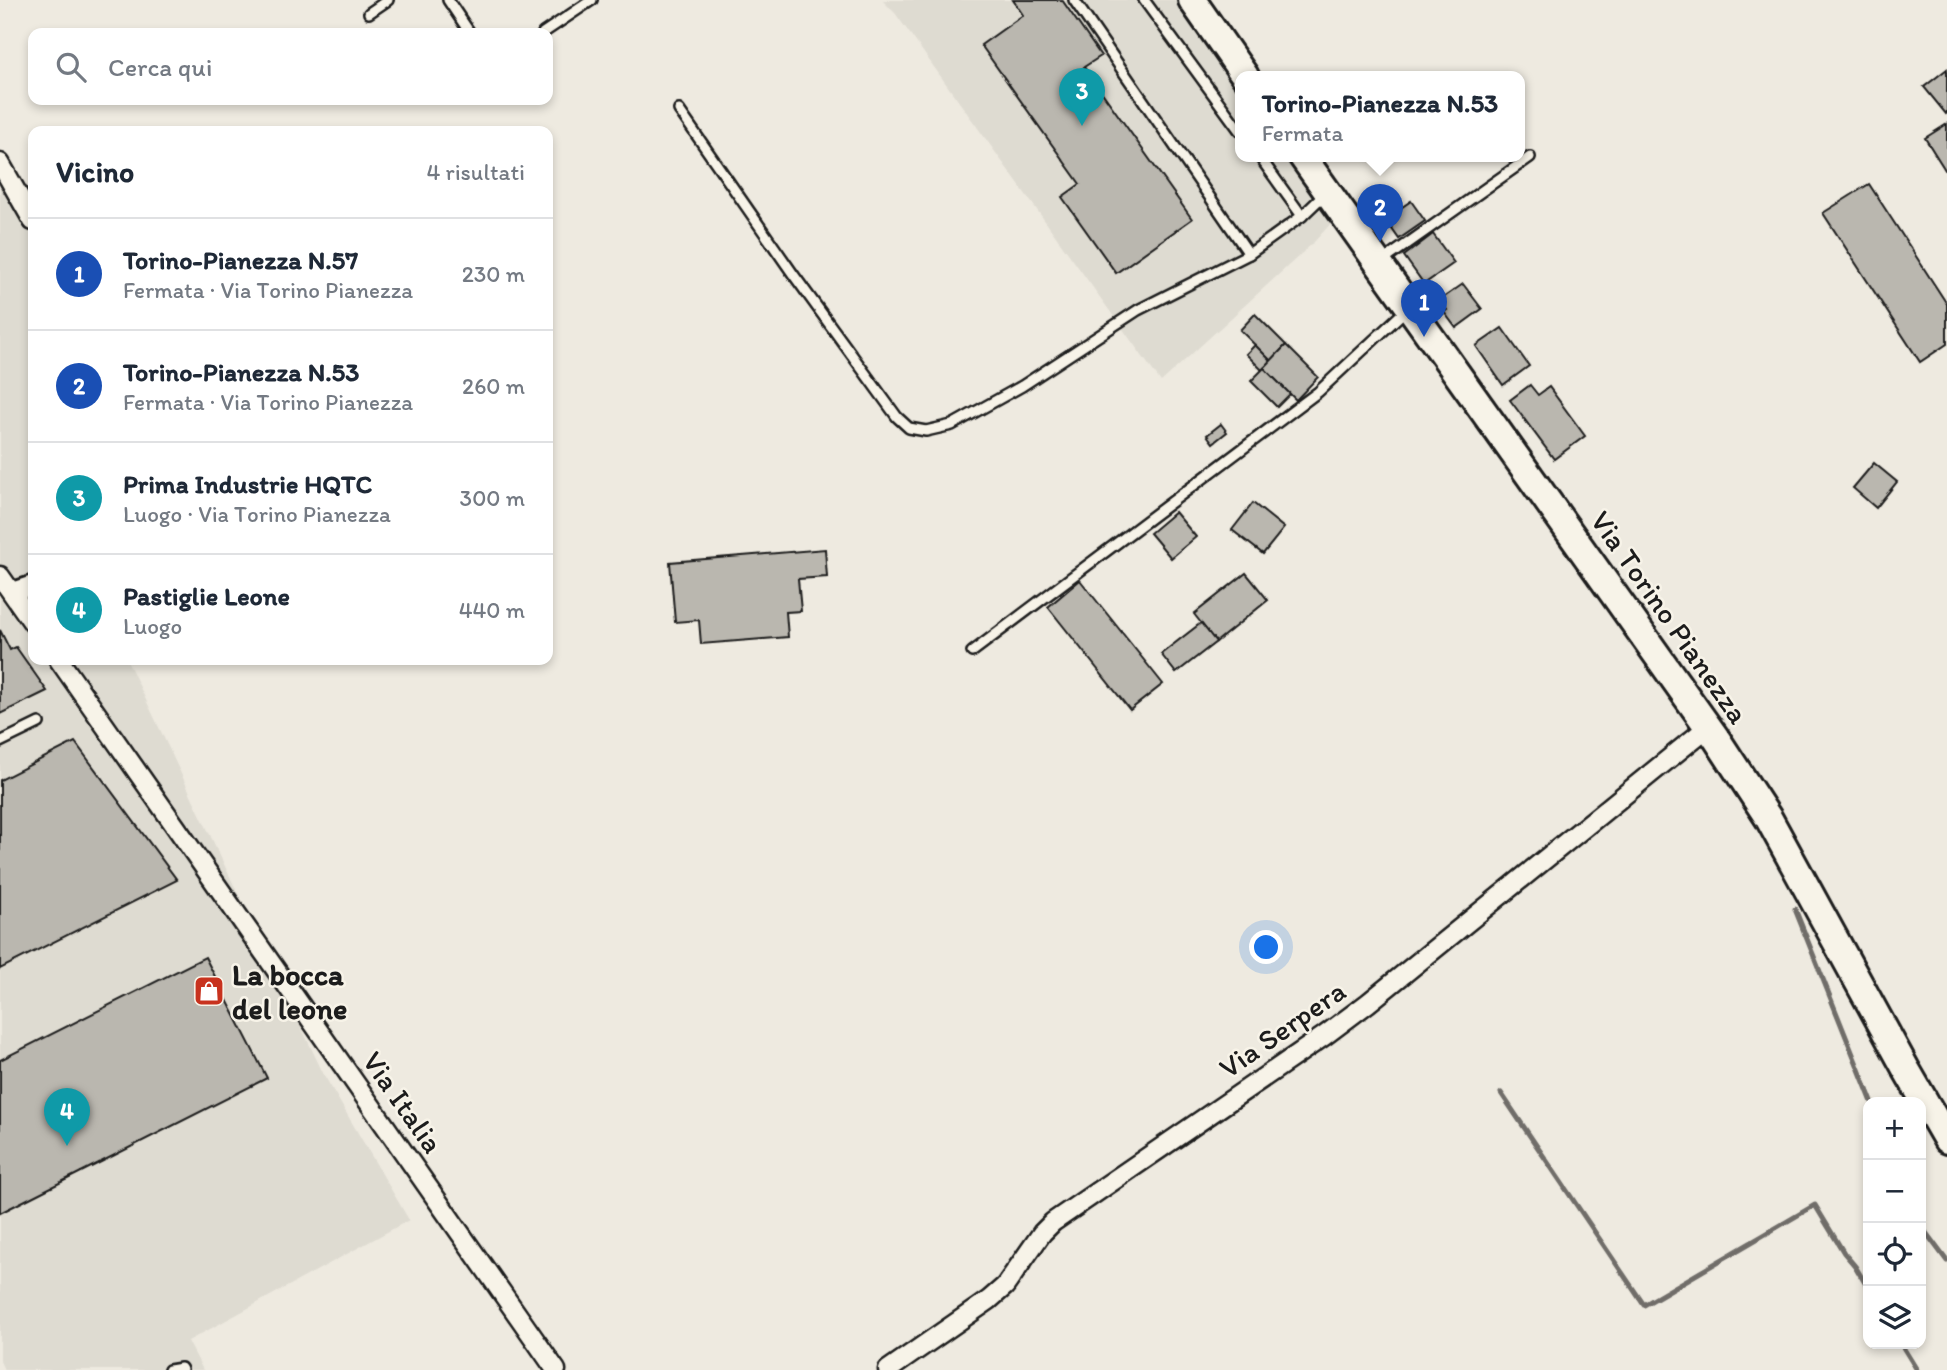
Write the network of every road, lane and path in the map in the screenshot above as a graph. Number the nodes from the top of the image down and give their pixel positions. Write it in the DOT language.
graph roads {
  1 [pos="388,0"];
  2 [pos="448,0"];
  3 [pos="592,0"];
  4 [pos="1074,0"];
  5 [pos="1144,0"];
  6 [pos="1192,0"];
  7 [pos="369,13"];
  8 [pos="467,28"];
  9 [pos="551,28"];
  10 [pos="1242,71"];
  11 [pos="679,110"];
  12 [pos="1235,124"];
  13 [pos="1530,157"];
  14 [pos="1525,161"];
  15 [pos="1263,162"];
  16 [pos="1307,162"];
  17 [pos="1523,162"];
  18 [pos="0,163"];
  19 [pos="1327,191"];
  20 [pos="28,212"];
  21 [pos="1302,216"];
  22 [pos="1249,254"];
  23 [pos="1379,264"];
  24 [pos="1410,307"];
  25 [pos="0,576"];
  26 [pos="28,588"];
  27 [pos="12,593"];
  28 [pos="28,616"];
  29 [pos="972,652"];
  30 [pos="62,665"];
  31 [pos="39,723"];
  32 [pos="1708,727"];
  33 [pos="0,742"];
  34 [pos="1947,1140"];
  35 [pos="169,1370"];
  36 [pos="182,1370"];
  37 [pos="556,1370"];
  38 [pos="888,1370"];
  1 -- 7 [label="lane"];
  2 -- 8 [label="lane"];
  3 -- 9 [label="lane"];
  4 -- 22 [label="lane"];
  5 -- 12 [label="lane"];
  6 -- 10 [label="main road"];
  11 -- 22 [label="lane"];
  13 -- 14 [label="lane"];
  15 -- 21 [label="lane"];
  16 -- 19 [label="main road, Via Torino Pianezza"];
  17 -- 23 [label="lane"];
  18 -- 20 [label="street"];
  19 -- 21 [label="lane"];
  19 -- 23 [label="main road, Via Torino Pianezza"];
  21 -- 22 [label="lane"];
  23 -- 24 [label="main road, Via Torino Pianezza"];
  24 -- 29 [label="lane"];
  24 -- 32 [label="main road, Via Torino Pianezza"];
  25 -- 27 [label="street"];
  26 -- 27 [label="street"];
  27 -- 28 [label="street"];
  30 -- 37 [label="street, Via Italia"];
  31 -- 33 [label="lane"];
  32 -- 34 [label="main road, Via Torino Pianezza"];
  32 -- 38 [label="street, Via Serpera"];
  35 -- 36 [label="lane"];
}
